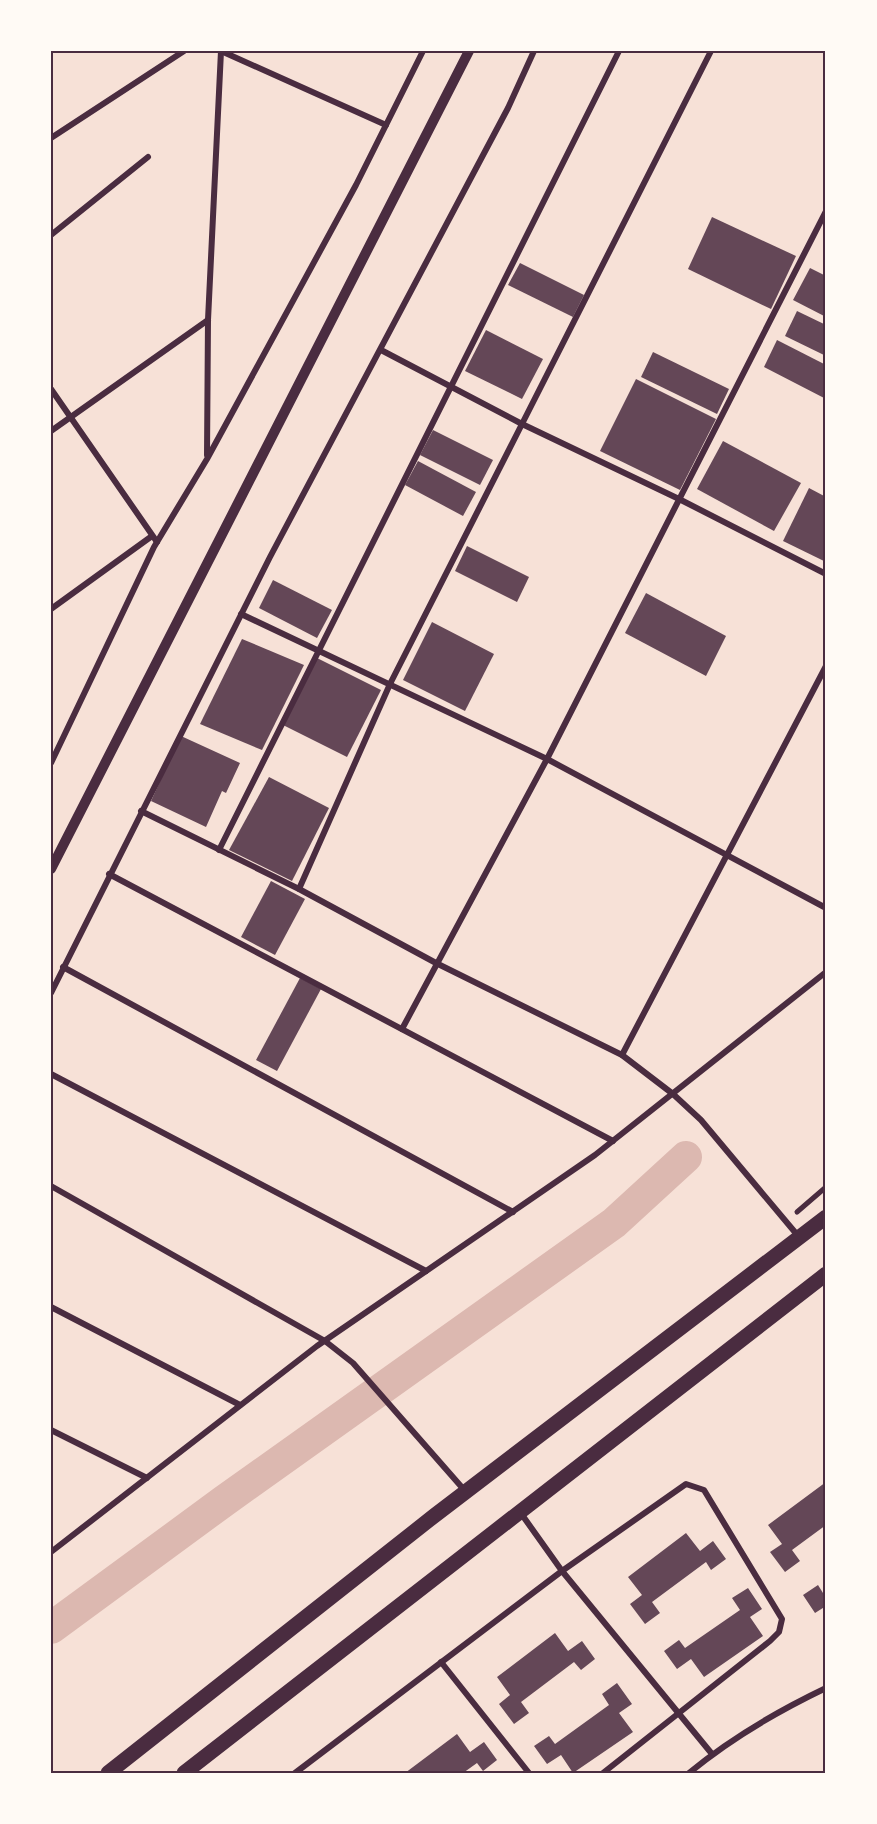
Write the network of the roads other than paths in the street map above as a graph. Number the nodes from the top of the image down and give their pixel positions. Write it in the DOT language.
graph roads {
  1 [pos="184,51"];
  2 [pos="221,51"];
  3 [pos="423,51"];
  4 [pos="469,51"];
  5 [pos="534,51"];
  6 [pos="619,51"];
  7 [pos="711,51"];
  8 [pos="386,125"];
  9 [pos="51,138"];
  10 [pos="148,157"];
  11 [pos="826,212"];
  12 [pos="51,235"];
  13 [pos="208,320"];
  14 [pos="381,350"];
  15 [pos="449,386"];
  16 [pos="51,389"];
  17 [pos="70,418"];
  18 [pos="522,424"];
  19 [pos="51,431"];
  20 [pos="207,459"];
  21 [pos="679,499"];
  22 [pos="152,536"];
  23 [pos="157,542"];
  24 [pos="826,574"];
  25 [pos="51,609"];
  26 [pos="241,614"];
  27 [pos="317,650"];
  28 [pos="826,666"];
  29 [pos="390,684"];
  30 [pos="547,759"];
  31 [pos="51,763"];
  32 [pos="141,811"];
  33 [pos="219,850"];
  34 [pos="727,855"];
  35 [pos="51,869"];
  36 [pos="109,874"];
  37 [pos="299,889"];
  38 [pos="826,908"];
  39 [pos="436,963"];
  40 [pos="63,967"];
  41 [pos="826,972"];
  42 [pos="51,993"];
  43 [pos="402,1029"];
  44 [pos="622,1055"];
  45 [pos="51,1074"];
  46 [pos="673,1094"];
  47 [pos="613,1141"];
  48 [pos="51,1186"];
  49 [pos="826,1187"];
  50 [pos="513,1212"];
  51 [pos="797,1212"];
  52 [pos="826,1217"];
  53 [pos="799,1237"];
  54 [pos="426,1271"];
  55 [pos="826,1274"];
  56 [pos="51,1307"];
  57 [pos="325,1341"];
  58 [pos="240,1405"];
  59 [pos="51,1430"];
  60 [pos="147,1478"];
  61 [pos="466,1492"];
  62 [pos="519,1512"];
  63 [pos="54,1545"];
  64 [pos="51,1552"];
  65 [pos="562,1571"];
  66 [pos="441,1662"];
  67 [pos="826,1688"];
  68 [pos="679,1713"];
  69 [pos="712,1754"];
  70 [pos="108,1773"];
  71 [pos="184,1773"];
  72 [pos="295,1773"];
  73 [pos="529,1773"];
  74 [pos="603,1773"];
  75 [pos="689,1773"];
  1 -- 9 [label="street"];
  2 -- 8 [label="street"];
  2 -- 13 [label="street"];
  3 -- 8 [label="street"];
  4 -- 35 [label="street"];
  5 -- 14 [label="street"];
  6 -- 15 [label="street"];
  7 -- 18 [label="street"];
  8 -- 20 [label="street"];
  10 -- 12 [label="street"];
  11 -- 21 [label="street"];
  13 -- 17 [label="street"];
  13 -- 20 [label="street"];
  14 -- 15 [label="street"];
  14 -- 26 [label="street"];
  15 -- 18 [label="street"];
  15 -- 27 [label="street"];
  16 -- 17 [label="street"];
  17 -- 19 [label="street"];
  17 -- 22 [label="street"];
  18 -- 21 [label="street"];
  18 -- 29 [label="street"];
  20 -- 23 [label="street"];
  21 -- 24 [label="street"];
  21 -- 30 [label="street"];
  22 -- 23 [label="street"];
  22 -- 25 [label="street"];
  23 -- 31 [label="street"];
  26 -- 27 [label="street"];
  26 -- 32 [label="street"];
  27 -- 29 [label="street"];
  27 -- 33 [label="street"];
  28 -- 34 [label="street"];
  29 -- 30 [label="street"];
  29 -- 37 [label="street"];
  30 -- 34 [label="street"];
  30 -- 39 [label="street"];
  32 -- 33 [label="street"];
  32 -- 36 [label="street"];
  33 -- 37 [label="street"];
  34 -- 38 [label="street"];
  34 -- 44 [label="street"];
  36 -- 40 [label="street"];
  36 -- 43 [label="street"];
  37 -- 39 [label="street"];
  39 -- 43 [label="street"];
  39 -- 44 [label="street"];
  40 -- 42 [label="street"];
  40 -- 50 [label="street"];
  41 -- 46 [label="street"];
  43 -- 47 [label="street"];
  44 -- 46 [label="street"];
  45 -- 54 [label="street"];
  46 -- 47 [label="street"];
  46 -- 53 [label="street"];
  47 -- 50 [label="street"];
  48 -- 57 [label="street"];
  49 -- 51 [label="street"];
  50 -- 54 [label="street"];
  52 -- 53 [label="main road"];
  53 -- 61 [label="main road"];
  54 -- 57 [label="street"];
  55 -- 62 [label="main road"];
  56 -- 58 [label="street"];
  57 -- 58 [label="street"];
  57 -- 61 [label="street"];
  58 -- 60 [label="street"];
  59 -- 60 [label="street"];
  60 -- 63 [label="street"];
  61 -- 70 [label="main road"];
  62 -- 65 [label="street"];
  62 -- 71 [label="main road"];
  63 -- 64 [label="street"];
  65 -- 66 [label="street"];
  65 -- 68 [label="street"];
  65 -- 68 [label="street"];
  66 -- 72 [label="street"];
  66 -- 73 [label="street"];
  67 -- 69 [label="street"];
  68 -- 69 [label="street"];
  68 -- 74 [label="street"];
  69 -- 75 [label="street"];
}
